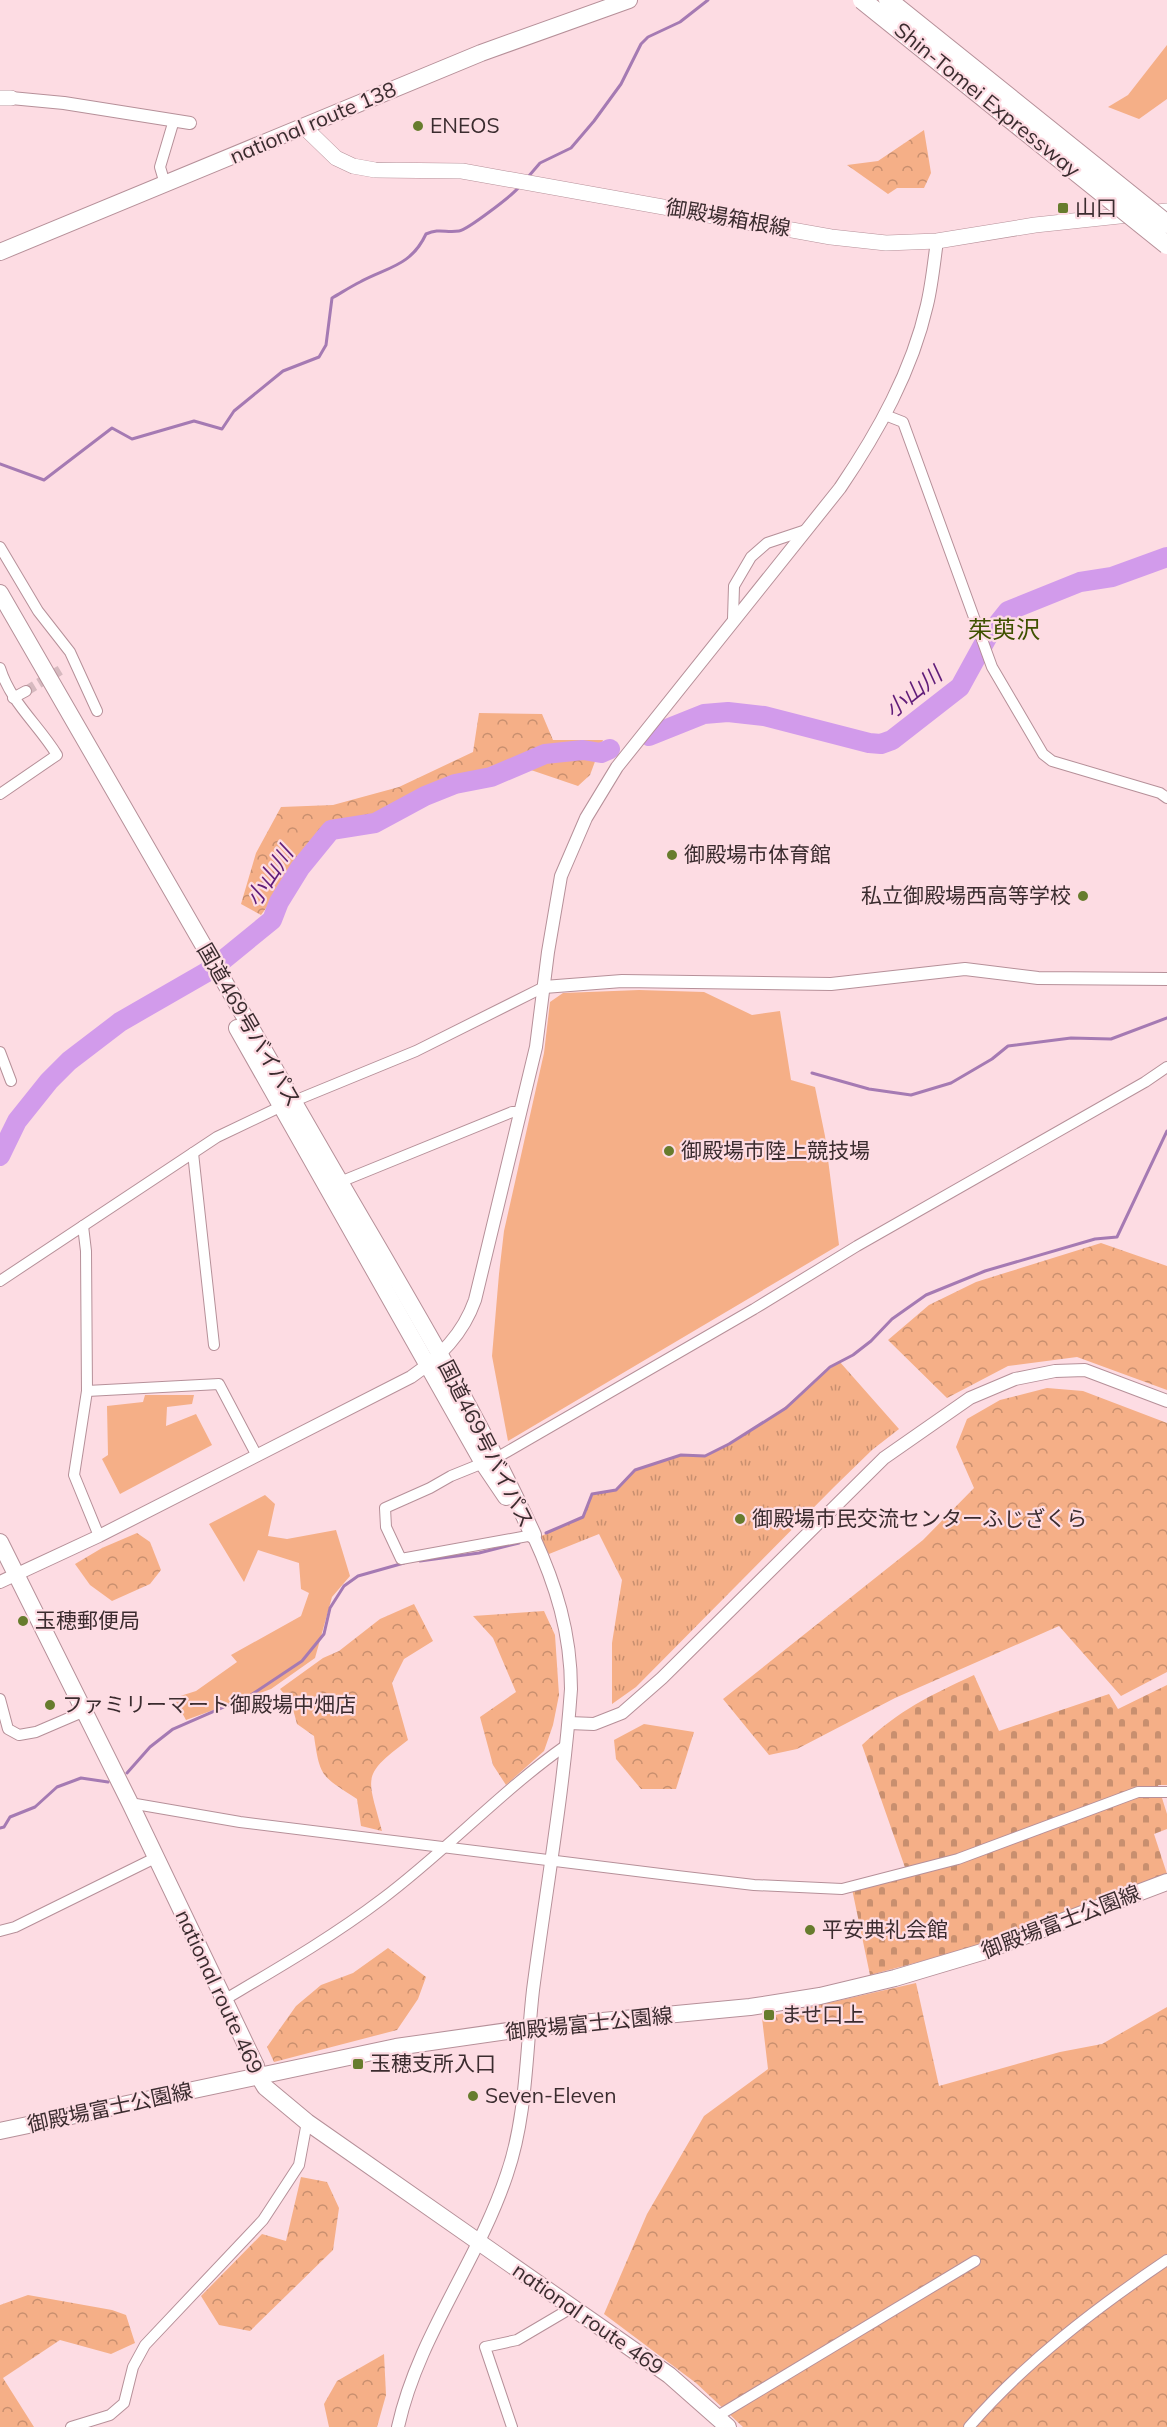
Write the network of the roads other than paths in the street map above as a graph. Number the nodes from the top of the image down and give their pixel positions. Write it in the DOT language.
graph roads {
  1 [pos="629,0"];
  2 [pos="862,0"];
  3 [pos="888,0"];
  4 [pos="6,98"];
  5 [pos="174,120"];
  6 [pos="190,123"];
  7 [pos="304,127"];
  8 [pos="165,184"];
  9 [pos="1167,211"];
  10 [pos="1167,224"];
  11 [pos="937,241"];
  12 [pos="1167,245"];
  13 [pos="0,252"];
  14 [pos="885,415"];
  15 [pos="806,530"];
  16 [pos="0,547"];
  17 [pos="0,593"];
  18 [pos="0,612"];
  19 [pos="733,619"];
  20 [pos="75,662"];
  21 [pos="0,668"];
  22 [pos="64,668"];
  23 [pos="26,691"];
  24 [pos="13,698"];
  25 [pos="97,711"];
  26 [pos="0,794"];
  27 [pos="1167,798"];
  28 [pos="203,957"];
  29 [pos="1167,979"];
  30 [pos="544,987"];
  31 [pos="0,1052"];
  32 [pos="1167,1067"];
  33 [pos="11,1081"];
  34 [pos="288,1104"];
  35 [pos="520,1112"];
  36 [pos="193,1152"];
  37 [pos="340,1182"];
  38 [pos="83,1226"];
  39 [pos="0,1281"];
  40 [pos="214,1345"];
  41 [pos="435,1359"];
  42 [pos="87,1391"];
  43 [pos="1167,1401"];
  44 [pos="257,1456"];
  45 [pos="490,1460"];
  46 [pos="533,1535"];
  47 [pos="99,1536"];
  48 [pos="0,1542"];
  49 [pos="16,1574"];
  50 [pos="0,1582"];
  51 [pos="0,1699"];
  52 [pos="85,1711"];
  53 [pos="568,1723"];
  54 [pos="565,1746"];
  55 [pos="1167,1792"];
  56 [pos="130,1803"];
  57 [pos="445,1846"];
  58 [pos="155,1858"];
  59 [pos="549,1860"];
  60 [pos="1167,1882"];
  61 [pos="0,1930"];
  62 [pos="224,2000"];
  63 [pos="529,2028"];
  64 [pos="259,2077"];
  65 [pos="307,2122"];
  66 [pos="0,2131"];
  67 [pos="478,2242"];
  68 [pos="1167,2260"];
  69 [pos="975,2261"];
  70 [pos="573,2307"];
  71 [pos="722,2422"];
  72 [pos="71,2427"];
  73 [pos="398,2427"];
  74 [pos="512,2427"];
  75 [pos="969,2427"];
  1 -- 7 [label="main road, national route 138"];
  2 -- 12 [label="highway, Shin-Tomei Expressway, bridge"];
  3 -- 10 [label="highway, Shin-Tomei Expressway, bridge"];
  4 -- 5 [label="street"];
  5 -- 6 [label="street"];
  5 -- 8 [label="street"];
  7 -- 8 [label="main road, national route 138"];
  7 -- 11 [label="main road, 御殿場箱根線"];
  8 -- 13 [label="main road, national route 138"];
  9 -- 11 [label="main road, 御殿場箱根線"];
  11 -- 14 [label="street"];
  14 -- 15 [label="street"];
  14 -- 27 [label="street"];
  15 -- 19 [label="street"];
  15 -- 19 [label="street"];
  16 -- 20 [label="street"];
  17 -- 28 [label="main road, 国道469号バイパス"];
  18 -- 28 [label="main road, 国道469号バイパス"];
  19 -- 30 [label="street"];
  20 -- 22 [label="street"];
  20 -- 25 [label="street"];
  21 -- 24 [label="street"];
  23 -- 24 [label="street"];
  24 -- 26 [label="street"];
  28 -- 34 [label="main road, 国道469号バイパス"];
  29 -- 30 [label="street"];
  30 -- 34 [label="street"];
  30 -- 35 [label="street"];
  31 -- 33 [label="street"];
  32 -- 45 [label="street"];
  34 -- 36 [label="street"];
  34 -- 37 [label="main road, 国道469号バイパス"];
  34 -- 41 [label="main road, 国道469号バイパス"];
  35 -- 37 [label="street"];
  35 -- 41 [label="street"];
  36 -- 38 [label="street"];
  36 -- 40 [label="street"];
  37 -- 41 [label="main road, 国道469号バイパス"];
  38 -- 39 [label="street"];
  38 -- 42 [label="street"];
  41 -- 44 [label="street"];
  41 -- 45 [label="main road, 国道469号バイパス"];
  42 -- 44 [label="street"];
  42 -- 47 [label="street"];
  43 -- 53 [label="street"];
  44 -- 47 [label="street"];
  45 -- 46 [label="main road, 国道469号バイパス"];
  45 -- 46 [label="street"];
  46 -- 53 [label="street"];
  47 -- 49 [label="street"];
  48 -- 49 [label="main road, national route 469"];
  49 -- 50 [label="street"];
  49 -- 52 [label="main road, national route 469"];
  51 -- 52 [label="street"];
  52 -- 56 [label="main road, national route 469"];
  53 -- 54 [label="street"];
  54 -- 57 [label="street"];
  54 -- 59 [label="street"];
  55 -- 59 [label="street"];
  56 -- 57 [label="street"];
  56 -- 58 [label="main road, national route 469"];
  57 -- 59 [label="street"];
  57 -- 62 [label="street"];
  58 -- 61 [label="street"];
  58 -- 62 [label="main road, national route 469"];
  59 -- 63 [label="street"];
  60 -- 63 [label="main road, 御殿場富士公園線"];
  62 -- 64 [label="main road, national route 469"];
  63 -- 64 [label="main road, 御殿場富士公園線"];
  63 -- 67 [label="street"];
  64 -- 65 [label="main road, national route 469"];
  64 -- 66 [label="main road, 御殿場富士公園線"];
  65 -- 67 [label="main road, national route 469"];
  65 -- 72 [label="street"];
  67 -- 70 [label="main road, national route 469"];
  67 -- 73 [label="street"];
  68 -- 75 [label="street"];
  69 -- 71 [label="street"];
  70 -- 71 [label="main road, national route 469"];
  70 -- 74 [label="street"];
}
